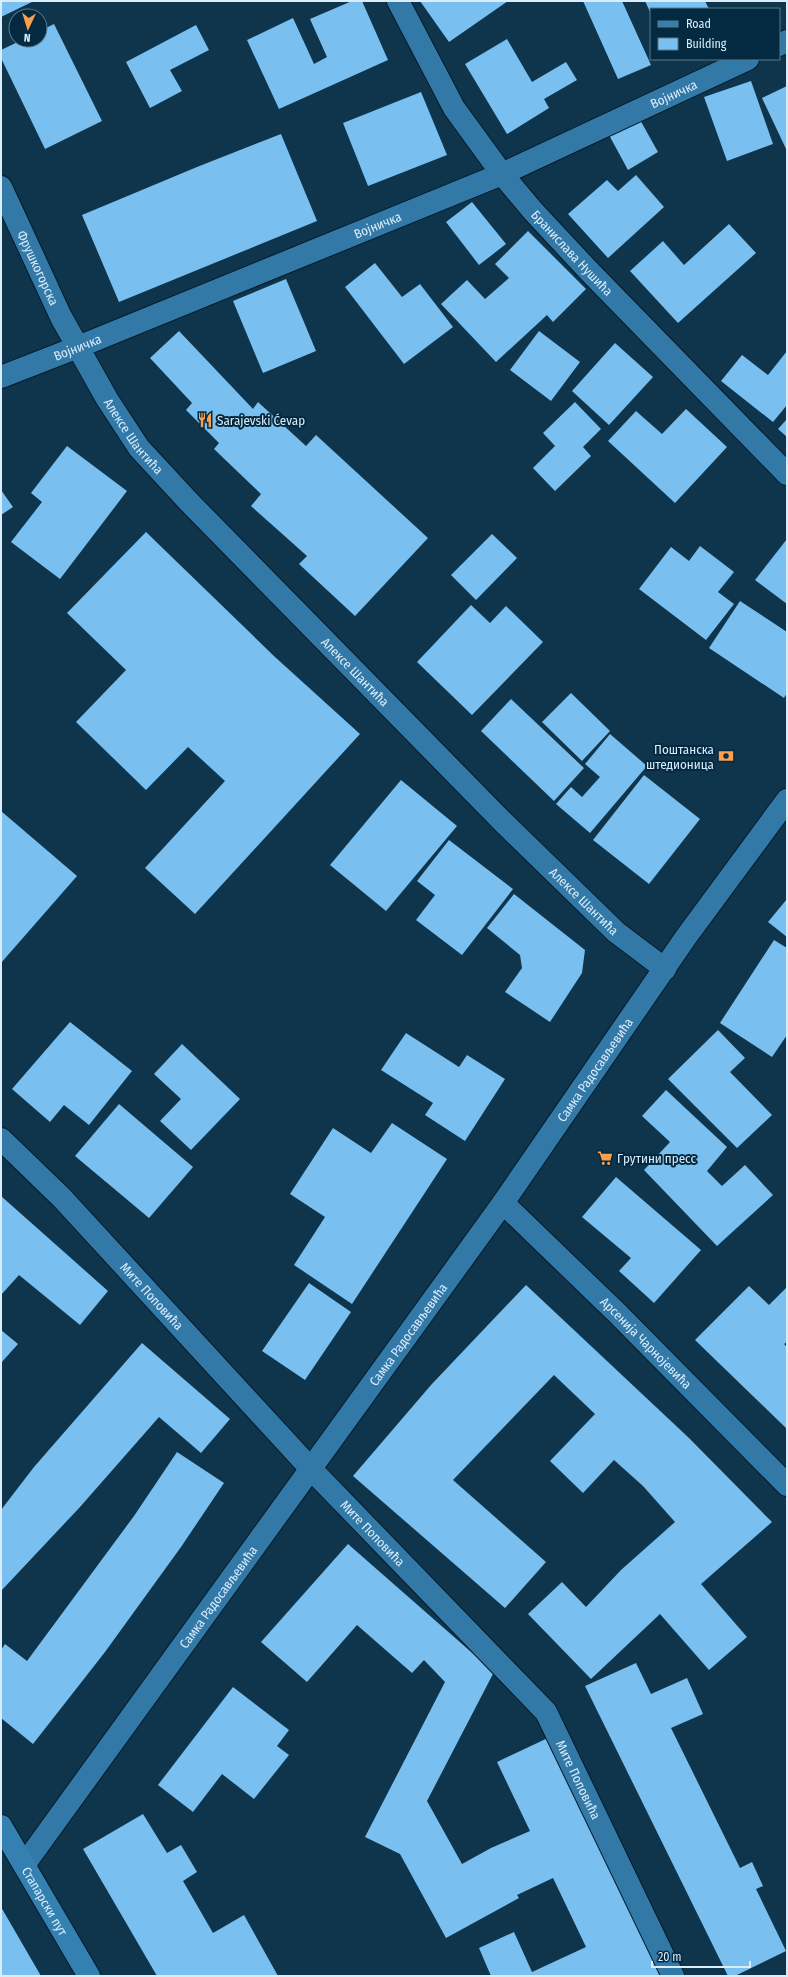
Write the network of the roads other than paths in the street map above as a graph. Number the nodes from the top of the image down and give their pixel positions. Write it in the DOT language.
graph roads {
  1 [pos="398,1"];
  2 [pos="746,60"];
  3 [pos="502,174"];
  4 [pos="1,187"];
  5 [pos="78,347"];
  6 [pos="1,377"];
  7 [pos="787,474"];
  8 [pos="787,800"];
  9 [pos="664,969"];
  10 [pos="1,1139"];
  11 [pos="502,1204"];
  12 [pos="311,1469"];
  13 [pos="787,1486"];
  14 [pos="1,1826"];
  15 [pos="24,1865"];
  16 [pos="89,1976"];
  17 [pos="673,1976"];
  1 -- 3 [label="street, Бранислава Нушића"];
  2 -- 3 [label="street, Војничка"];
  3 -- 5 [label="street, Војничка"];
  3 -- 7 [label="street, Бранислава Нушића"];
  4 -- 5 [label="street, Фрушкогорска"];
  5 -- 6 [label="street, Војничка"];
  5 -- 9 [label="street, Алексе Шантића"];
  8 -- 9 [label="street, Самка Радосављевића"];
  9 -- 11 [label="street, Самка Радосављевића"];
  10 -- 12 [label="street, Мите Поповића"];
  11 -- 12 [label="street, Самка Радосављевића"];
  11 -- 13 [label="street, Арсенија Чарнојевића"];
  12 -- 15 [label="street, Самка Радосављевића"];
  12 -- 17 [label="street, Мите Поповића"];
  14 -- 15 [label="main road, Стапарски пут"];
  15 -- 16 [label="main road, Стапарски пут"];
}
